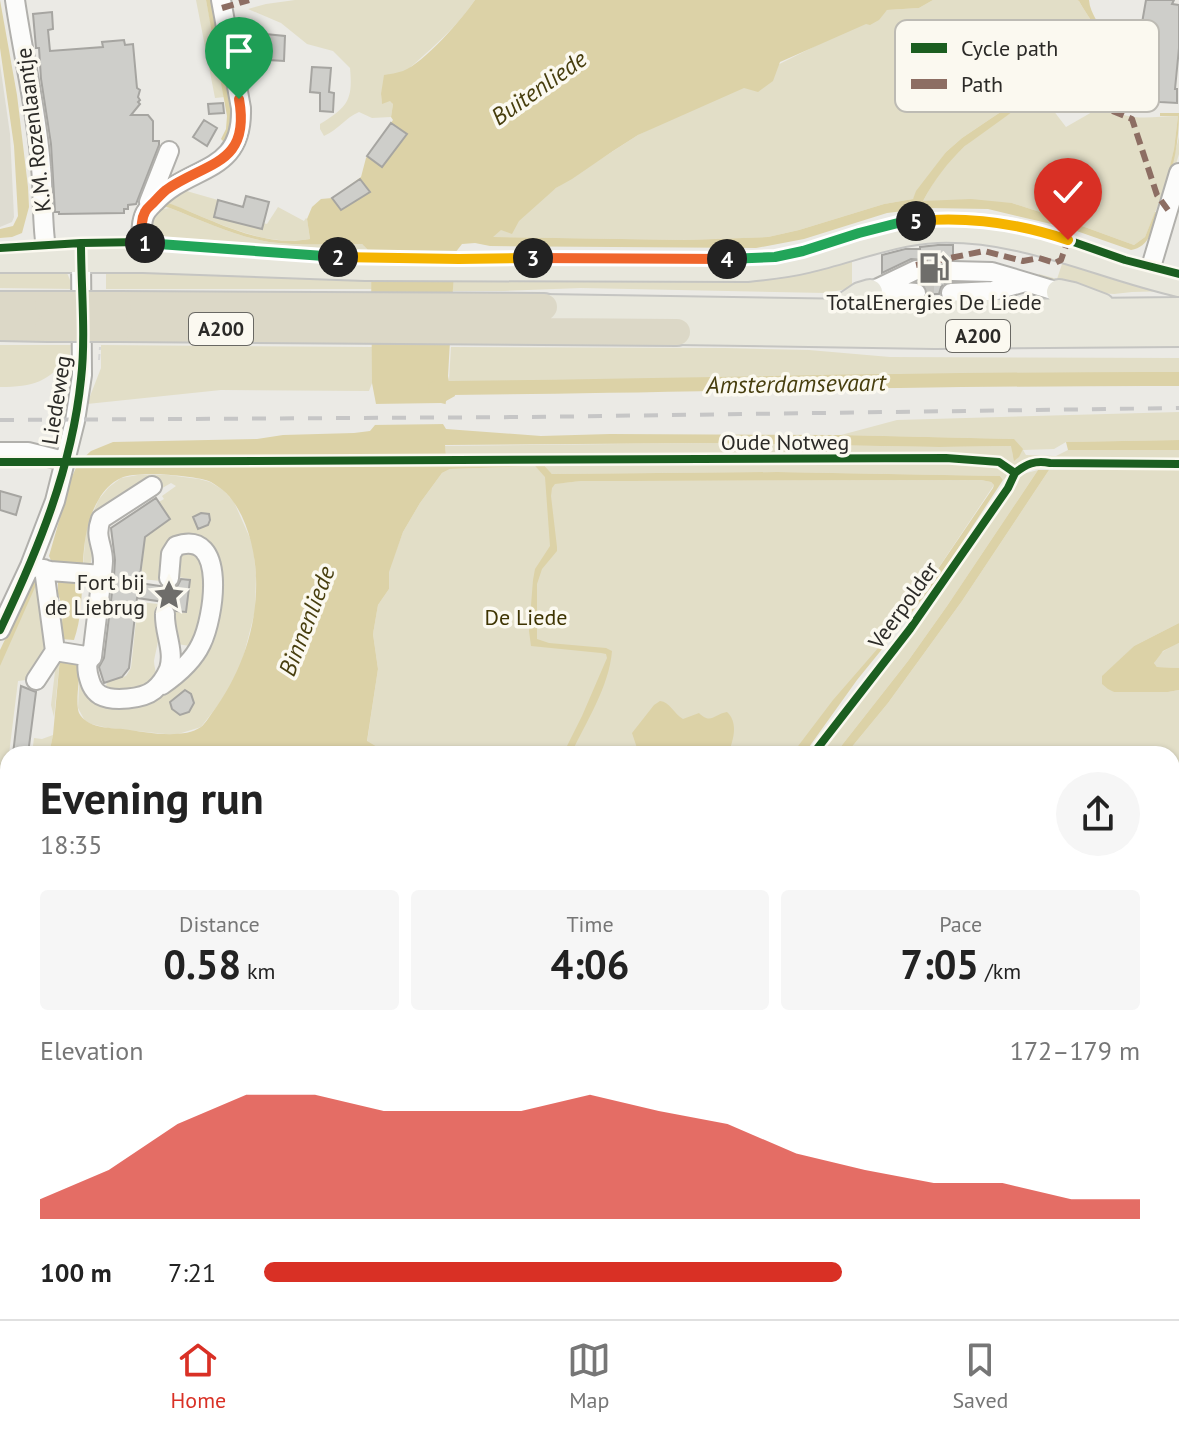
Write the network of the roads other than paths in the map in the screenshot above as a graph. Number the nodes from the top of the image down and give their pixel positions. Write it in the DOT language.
graph roads {
  1 [pos="15,0"];
  2 [pos="221,0"];
  3 [pos="169,151"];
  4 [pos="1179,173"];
  5 [pos="145,212"];
  6 [pos="0,260"];
  7 [pos="48,260"];
  8 [pos="81,260"];
  9 [pos="143,260"];
  10 [pos="916,270"];
  11 [pos="952,271"];
  12 [pos="1148,277"];
  13 [pos="1025,282"];
  14 [pos="1179,284"];
  15 [pos="870,292"];
  16 [pos="1059,292"];
  17 [pos="916,293"];
  18 [pos="951,293"];
  19 [pos="0,305"];
  20 [pos="544,307"];
  21 [pos="1179,310"];
  22 [pos="1115,311"];
  23 [pos="835,312"];
  24 [pos="48,316"];
  25 [pos="498,318"];
  26 [pos="0,327"];
  27 [pos="677,332"];
  28 [pos="1179,334"];
  29 [pos="0,452"];
  30 [pos="64,461"];
  31 [pos="152,486"];
  32 [pos="41,569"];
  33 [pos="95,574"];
  34 [pos="169,578"];
  35 [pos="165,614"];
  36 [pos="0,630"];
  37 [pos="55,651"];
  38 [pos="92,657"];
  39 [pos="36,680"];
  40 [pos="153,691"];
  1 -- 7 [label="street, K.M. Rozenlaantje"];
  2 -- 5 [label="street"];
  3 -- 5 [label="street"];
  4 -- 12 [label="street"];
  5 -- 9 [label="street"];
  6 -- 7 [label="main road"];
  7 -- 8 [label="main road"];
  8 -- 9 [label="main road"];
  8 -- 30 [label="street, Liedeweg"];
  9 -- 12 [label="main road"];
  10 -- 15 [label="street"];
  11 -- 13 [label="street, A200"];
  12 -- 14 [label="main road"];
  13 -- 16 [label="street, A200"];
  13 -- 18 [label="street, A200"];
  15 -- 17 [label="street"];
  15 -- 23 [label="main road"];
  16 -- 22 [label="main road, A200"];
  19 -- 24 [label="highway, A200"];
  20 -- 23 [label="main road, A200"];
  20 -- 25 [label="highway, A200"];
  21 -- 22 [label="main road, A200"];
  22 -- 23 [label="main road, A200"];
  24 -- 25 [label="highway, A200, bridge"];
  24 -- 26 [label="highway, A200"];
  25 -- 27 [label="highway, A200"];
  27 -- 28 [label="main road, A200"];
  29 -- 30 [label="street"];
  30 -- 32 [label="street, Liedeweg"];
  31 -- 33 [label="street"];
  32 -- 33 [label="street"];
  32 -- 36 [label="street, Liedeweg"];
  32 -- 37 [label="street"];
  33 -- 38 [label="street"];
  34 -- 40 [label="street"];
  35 -- 40 [label="street"];
  37 -- 38 [label="street"];
  37 -- 39 [label="street"];
  38 -- 40 [label="street"];
}
